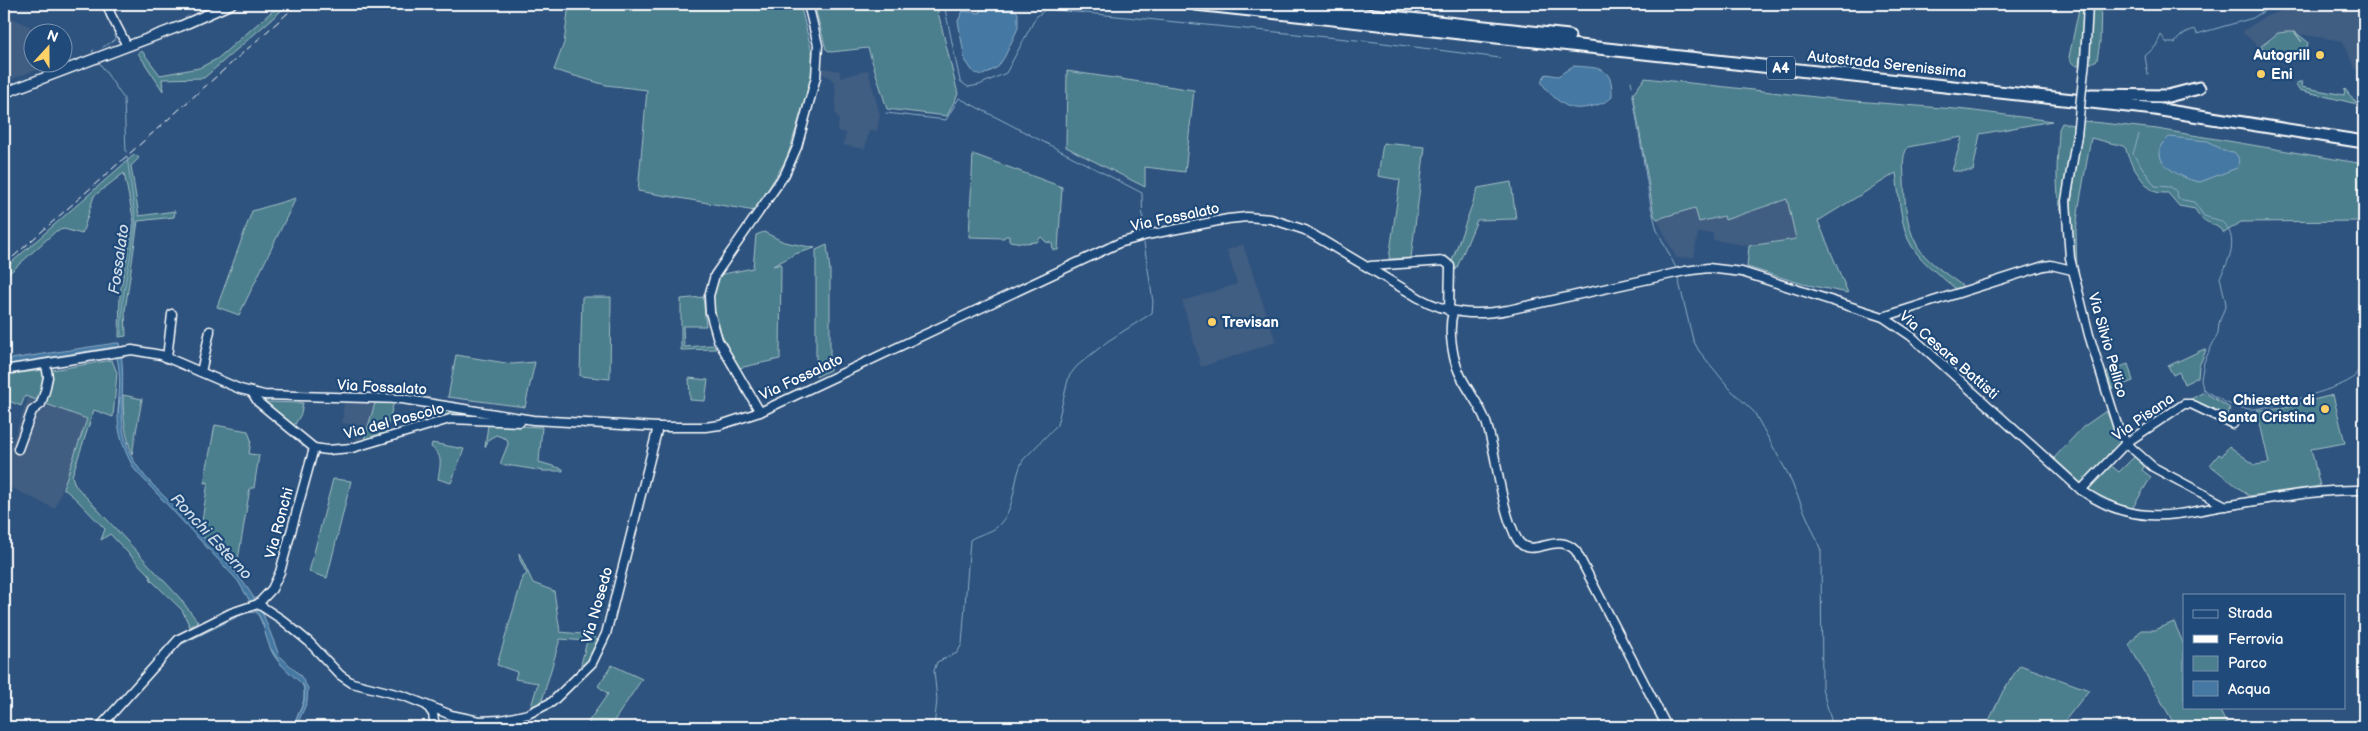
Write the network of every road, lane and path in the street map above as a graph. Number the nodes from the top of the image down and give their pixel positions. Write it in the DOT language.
graph roads {
  1 [pos="107,4"];
  2 [pos="231,4"];
  3 [pos="808,4"];
  4 [pos="1196,4"];
  5 [pos="1270,4"];
  6 [pos="2088,4"];
  7 [pos="127,46"];
  8 [pos="2198,88"];
  9 [pos="4,93"];
  10 [pos="2091,95"];
  11 [pos="2364,135"];
  12 [pos="2364,142"];
  13 [pos="2070,258"];
  14 [pos="2051,265"];
  15 [pos="1369,268"];
  16 [pos="2072,270"];
  17 [pos="1568,296"];
  18 [pos="1451,311"];
  19 [pos="172,314"];
  20 [pos="1882,317"];
  21 [pos="210,331"];
  22 [pos="167,358"];
  23 [pos="46,364"];
  24 [pos="4,370"];
  25 [pos="201,372"];
  26 [pos="254,394"];
  27 [pos="760,412"];
  28 [pos="533,420"];
  29 [pos="2233,424"];
  30 [pos="658,427"];
  31 [pos="2126,443"];
  32 [pos="314,448"];
  33 [pos="18,449"];
  34 [pos="2081,490"];
  35 [pos="2364,490"];
  36 [pos="2226,506"];
  37 [pos="254,606"];
  38 [pos="428,706"];
  39 [pos="451,715"];
  40 [pos="436,726"];
  41 [pos="100,727"];
  42 [pos="1667,727"];
  1 -- 7 [label="street"];
  2 -- 7 [label="main road"];
  3 -- 27 [label="street"];
  4 -- 12 [label="highway, Autostrada Serenissima / A4"];
  5 -- 10 [label="highway, Autostrada Serenissima / A4"];
  6 -- 13 [label="street, Via Silvio Pellico, bridge"];
  7 -- 9 [label="main road"];
  8 -- 10 [label="highway"];
  10 -- 11 [label="highway, Autostrada Serenissima / A4"];
  13 -- 14 [label="street"];
  13 -- 16 [label="street, Via Silvio Pellico"];
  14 -- 16 [label="street"];
  14 -- 20 [label="street"];
  15 -- 18 [label="street, Via Fossalato"];
  15 -- 18 [label="street"];
  15 -- 27 [label="street, Via Fossalato"];
  16 -- 31 [label="street, Via Silvio Pellico"];
  17 -- 18 [label="street, Via Fossalato"];
  17 -- 20 [label="street, Via Cesare Battisti"];
  18 -- 42 [label="street"];
  19 -- 22 [label="street"];
  20 -- 34 [label="street, Via Cesare Battisti"];
  21 -- 25 [label="street"];
  22 -- 23 [label="street, Via Fossalato"];
  22 -- 25 [label="street, Via Fossalato"];
  23 -- 24 [label="street, Via Fossalato"];
  23 -- 33 [label="street"];
  25 -- 26 [label="street, Via Fossalato"];
  26 -- 28 [label="street, Via Fossalato"];
  26 -- 32 [label="street"];
  27 -- 30 [label="street, Via Fossalato"];
  28 -- 30 [label="street, Via Fossalato"];
  28 -- 32 [label="street, Via del Pascolo"];
  29 -- 31 [label="street, Via Pisana"];
  30 -- 39 [label="street, Via Nosedo"];
  31 -- 34 [label="street, Via Pisana"];
  31 -- 36 [label="street, Via Silvio Pellico"];
  32 -- 37 [label="street, Via Ronchi"];
  34 -- 36 [label="street, Via Cesare Battisti"];
  35 -- 36 [label="street, Via Cesare Battisti"];
  37 -- 38 [label="street, Via Nosedo"];
  37 -- 41 [label="street"];
  38 -- 39 [label="street, Via Nosedo"];
  38 -- 40 [label="street"];
  39 -- 40 [label="street"];
}
